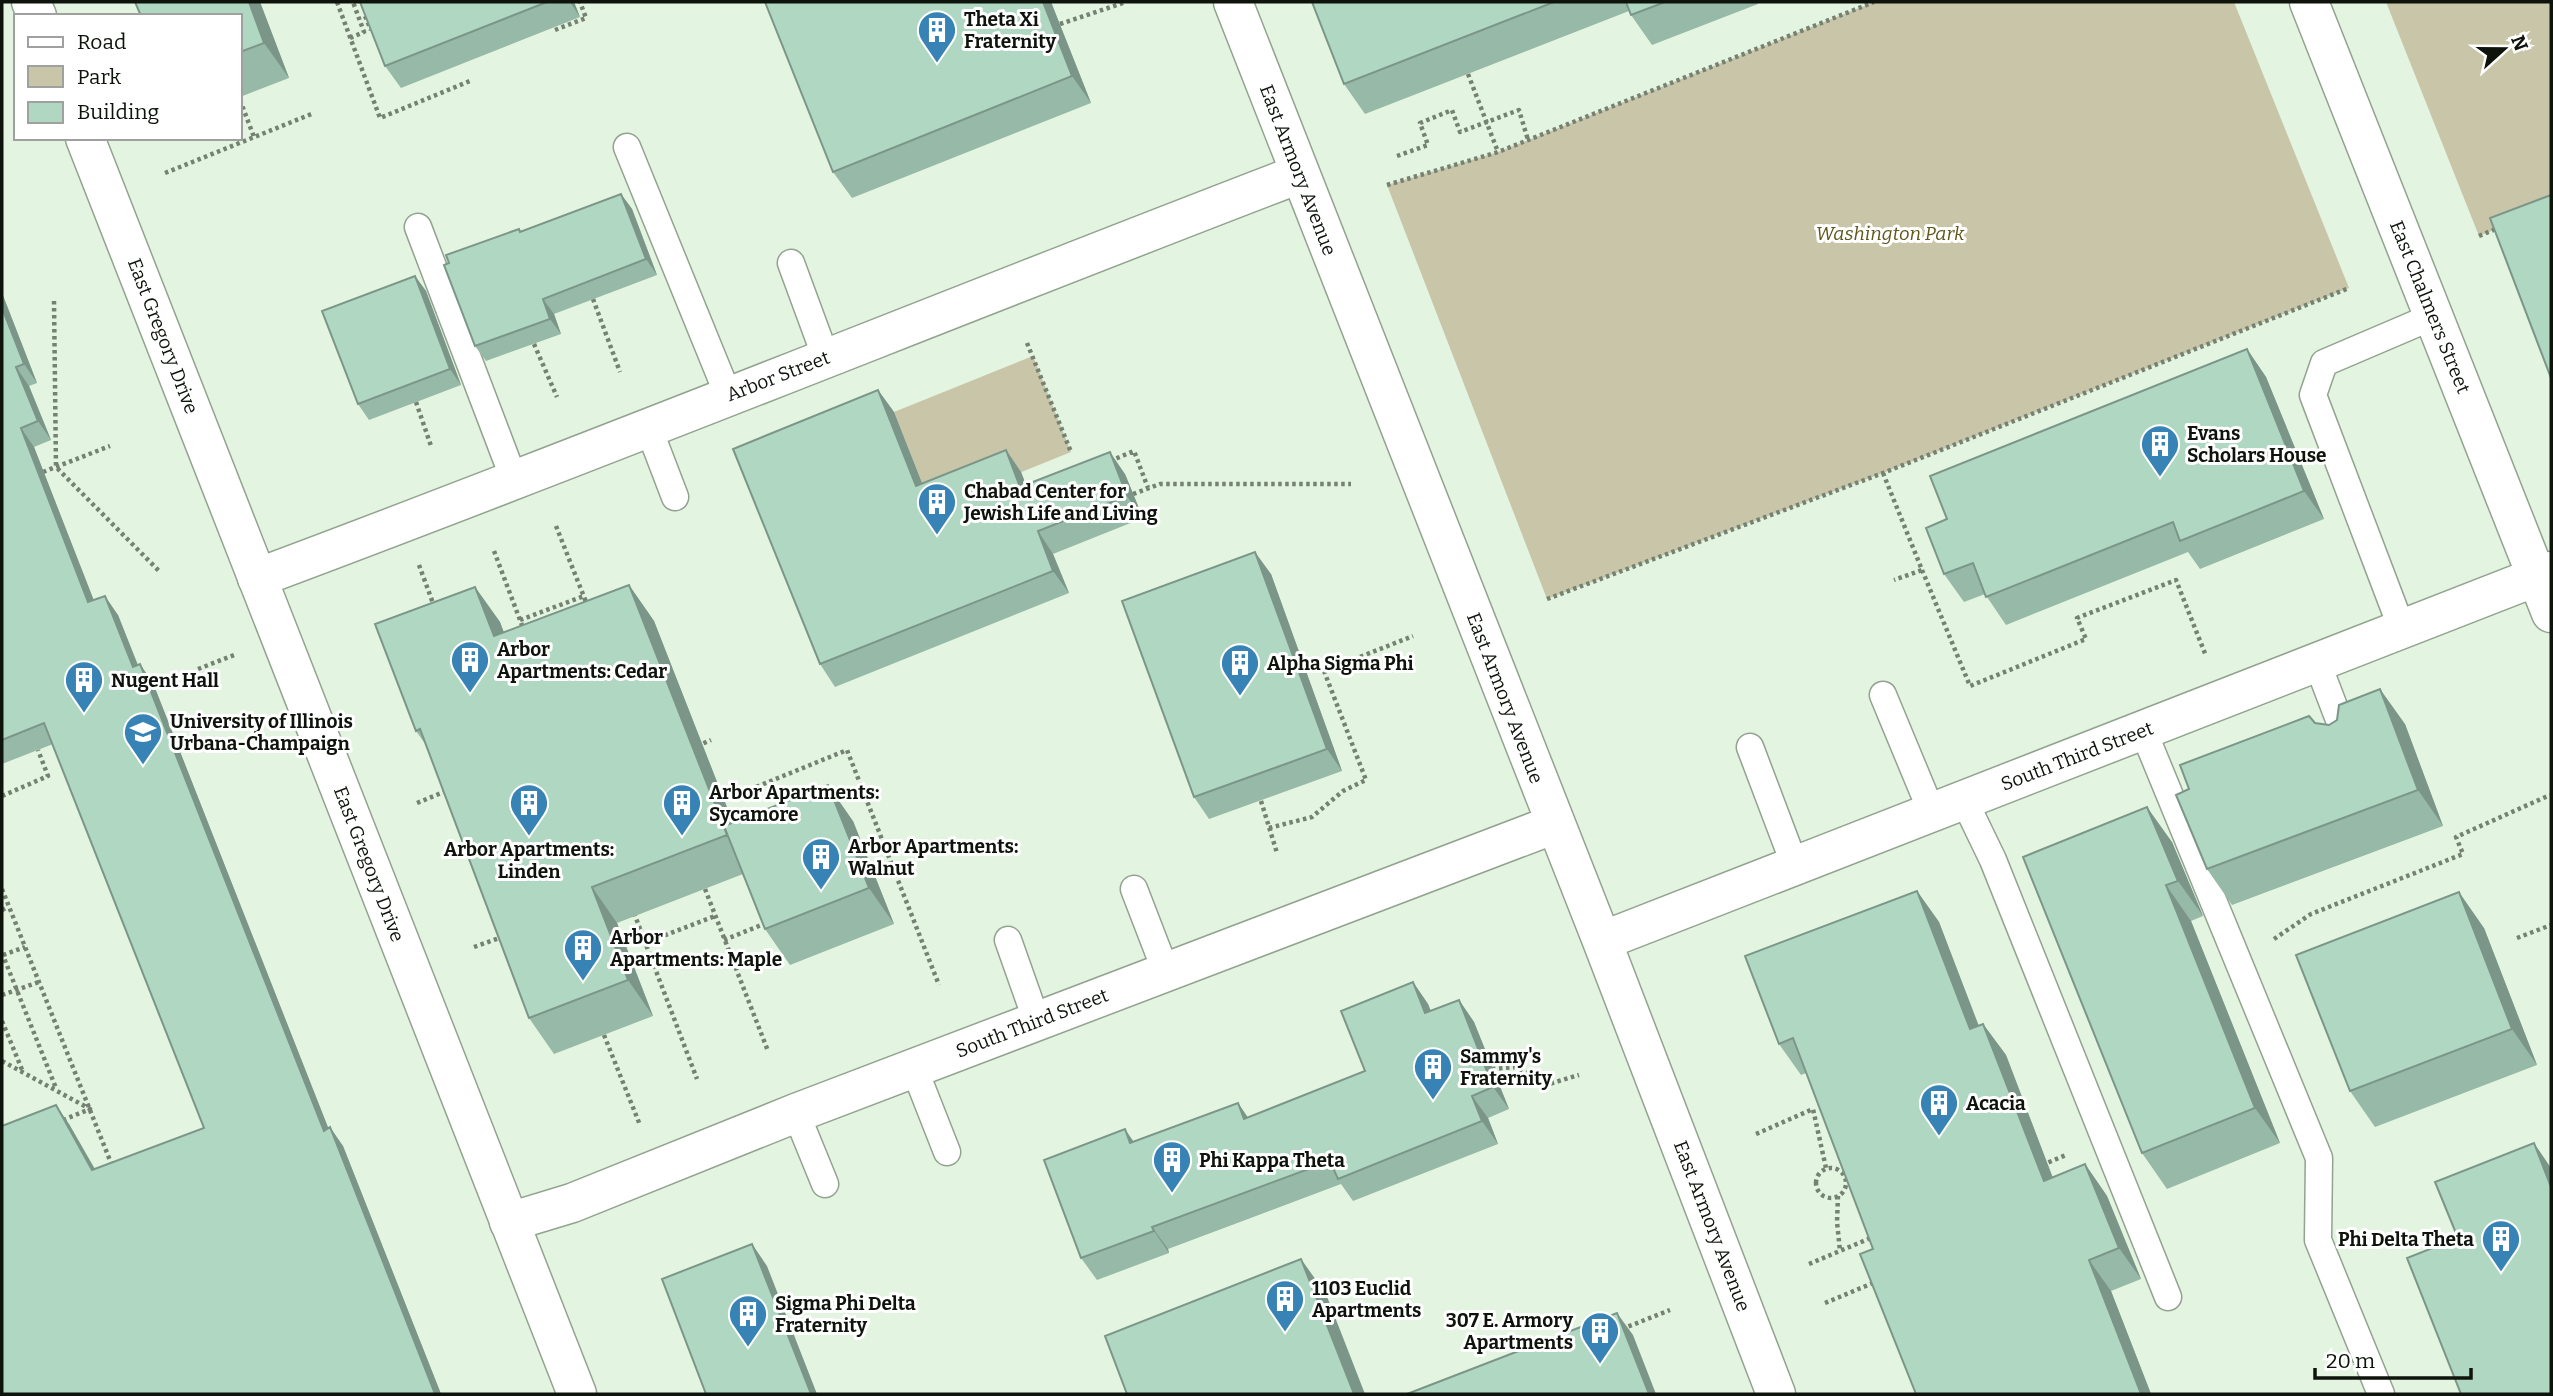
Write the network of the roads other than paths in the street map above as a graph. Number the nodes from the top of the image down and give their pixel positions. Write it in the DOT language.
graph roads {
  1 [pos="1233,2"];
  2 [pos="2309,2"];
  3 [pos="86,140"];
  4 [pos="627,147"];
  5 [pos="1300,174"];
  6 [pos="418,227"];
  7 [pos="791,263"];
  8 [pos="2434,316"];
  9 [pos="825,358"];
  10 [pos="728,395"];
  11 [pos="649,429"];
  12 [pos="515,482"];
  13 [pos="675,497"];
  14 [pos="2544,574"];
  15 [pos="257,578"];
  16 [pos="2551,613"];
  17 [pos="2402,629"];
  18 [pos="2317,662"];
  19 [pos="1883,695"];
  20 [pos="2143,730"];
  21 [pos="2349,746"];
  22 [pos="1750,747"];
  23 [pos="1948,806"];
  24 [pos="1555,824"];
  25 [pos="1795,866"];
  26 [pos="1134,889"];
  27 [pos="1008,940"];
  28 [pos="1602,941"];
  29 [pos="1166,972"];
  30 [pos="1037,1022"];
  31 [pos="914,1068"];
  32 [pos="796,1113"];
  33 [pos="947,1152"];
  34 [pos="825,1184"];
  35 [pos="509,1222"];
  36 [pos="2168,1297"];
  37 [pos="577,1394"];
  38 [pos="1776,1394"];
  39 [pos="2381,1394"];
  1 -- 5 [label="street, East Armory Avenue"];
  2 -- 8 [label="street, East Chalmers Street"];
  3 -- 15 [label="street, East Gregory Drive"];
  4 -- 10 [label="lane"];
  5 -- 9 [label="street, Arbor Street"];
  5 -- 24 [label="street, East Armory Avenue"];
  6 -- 12 [label="lane"];
  7 -- 9 [label="lane"];
  8 -- 14 [label="street, East Chalmers Street"];
  8 -- 17 [label="lane"];
  9 -- 10 [label="street, Arbor Street"];
  10 -- 11 [label="street, Arbor Street"];
  11 -- 12 [label="street, Arbor Street"];
  11 -- 13 [label="lane"];
  12 -- 15 [label="street, Arbor Street"];
  14 -- 16 [label="street, East Chalmers Street"];
  14 -- 17 [label="street, South Third Street"];
  15 -- 35 [label="street, East Gregory Drive"];
  17 -- 18 [label="street, South Third Street"];
  18 -- 20 [label="street, South Third Street"];
  18 -- 21 [label="lane"];
  19 -- 23 [label="lane"];
  20 -- 23 [label="street, South Third Street"];
  20 -- 39 [label="lane"];
  22 -- 25 [label="lane"];
  23 -- 25 [label="street, South Third Street"];
  23 -- 36 [label="lane"];
  24 -- 28 [label="street, East Armory Avenue"];
  24 -- 29 [label="street, South Third Street"];
  25 -- 28 [label="street, South Third Street"];
  26 -- 29 [label="lane"];
  27 -- 30 [label="lane"];
  28 -- 38 [label="street, East Armory Avenue"];
  29 -- 30 [label="street, South Third Street"];
  30 -- 31 [label="street, South Third Street"];
  31 -- 32 [label="street, South Third Street"];
  31 -- 33 [label="lane"];
  32 -- 34 [label="lane"];
  32 -- 35 [label="street, South Third Street"];
  35 -- 37 [label="street, East Gregory Drive"];
}
